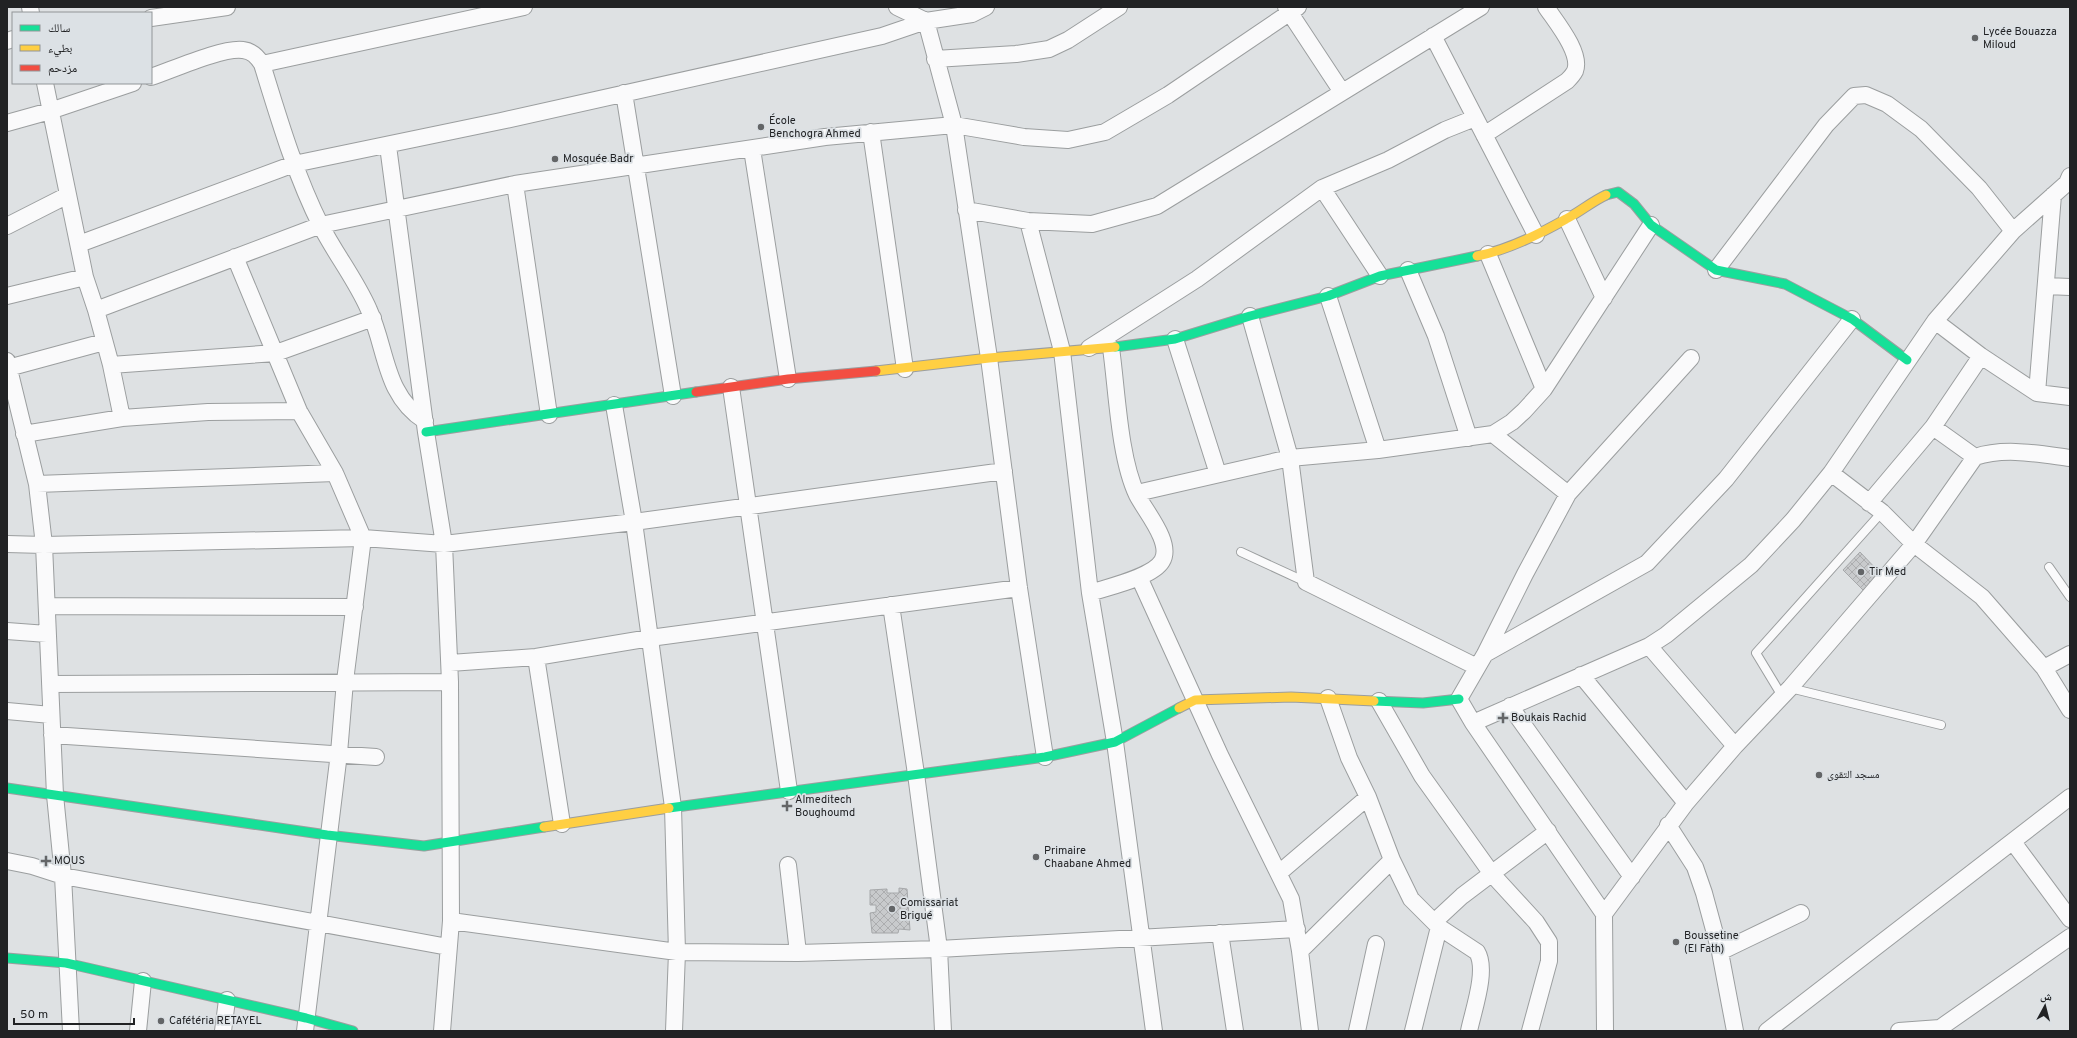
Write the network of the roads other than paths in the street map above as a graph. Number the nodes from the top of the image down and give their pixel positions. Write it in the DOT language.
graph roads {
  1 [pos="227,7"];
  2 [pos="524,7"];
  3 [pos="897,7"];
  4 [pos="1119,7"];
  5 [pos="1481,7"];
  6 [pos="1546,7"];
  7 [pos="975,9"];
  8 [pos="1291,9"];
  9 [pos="152,18"];
  10 [pos="926,22"];
  11 [pos="1433,36"];
  12 [pos="935,59"];
  13 [pos="262,64"];
  14 [pos="152,77"];
  15 [pos="45,84"];
  16 [pos="130,84"];
  17 [pos="1342,92"];
  18 [pos="624,93"];
  19 [pos="50,111"];
  20 [pos="1476,118"];
  21 [pos="7,123"];
  22 [pos="954,125"];
  23 [pos="871,132"];
  24 [pos="1484,135"];
  25 [pos="388,146"];
  26 [pos="752,149"];
  27 [pos="294,164"];
  28 [pos="635,166"];
  29 [pos="2069,181"];
  30 [pos="515,184"];
  31 [pos="1322,188"];
  32 [pos="68,195"];
  33 [pos="2053,195"];
  34 [pos="397,207"];
  35 [pos="966,210"];
  36 [pos="1567,219"];
  37 [pos="1028,221"];
  38 [pos="321,225"];
  39 [pos="1651,225"];
  40 [pos="7,226"];
  41 [pos="2013,231"];
  42 [pos="1536,235"];
  43 [pos="79,244"];
  44 [pos="1488,254"];
  45 [pos="235,257"];
  46 [pos="1408,270"];
  47 [pos="1716,270"];
  48 [pos="1380,276"];
  49 [pos="85,277"];
  50 [pos="2046,286"];
  51 [pos="2070,287"];
  52 [pos="7,296"];
  53 [pos="1328,296"];
  54 [pos="1604,298"];
  55 [pos="96,310"];
  56 [pos="1250,316"];
  57 [pos="373,318"];
  58 [pos="1852,319"];
  59 [pos="1935,321"];
  60 [pos="1175,339"];
  61 [pos="104,342"];
  62 [pos="1111,348"];
  63 [pos="1087,349"];
  64 [pos="1062,351"];
  65 [pos="276,353"];
  66 [pos="1981,356"];
  67 [pos="989,358"];
  68 [pos="1691,358"];
  69 [pos="1907,360"];
  70 [pos="8,365"];
  71 [pos="110,365"];
  72 [pos="905,369"];
  73 [pos="788,379"];
  74 [pos="731,387"];
  75 [pos="1544,389"];
  76 [pos="2037,393"];
  77 [pos="673,396"];
  78 [pos="2070,397"];
  79 [pos="614,405"];
  80 [pos="299,411"];
  81 [pos="549,415"];
  82 [pos="122,418"];
  83 [pos="425,426"];
  84 [pos="1933,427"];
  85 [pos="24,434"];
  86 [pos="1493,434"];
  87 [pos="1469,438"];
  88 [pos="1378,450"];
  89 [pos="1290,458"];
  90 [pos="1975,458"];
  91 [pos="2070,458"];
  92 [pos="1004,471"];
  93 [pos="335,473"];
  94 [pos="1831,473"];
  95 [pos="1218,474"];
  96 [pos="37,484"];
  97 [pos="1137,493"];
  98 [pos="1568,494"];
  99 [pos="1868,503"];
  100 [pos="748,506"];
  101 [pos="1882,512"];
  102 [pos="634,522"];
  103 [pos="363,538"];
  104 [pos="7,544"];
  105 [pos="444,544"];
  106 [pos="1914,544"];
  107 [pos="44,545"];
  108 [pos="1241,552"];
  109 [pos="2049,567"];
  110 [pos="1139,577"];
  111 [pos="1306,582"];
  112 [pos="1019,588"];
  113 [pos="1090,593"];
  114 [pos="2070,597"];
  115 [pos="891,605"];
  116 [pos="47,606"];
  117 [pos="355,606"];
  118 [pos="766,624"];
  119 [pos="7,631"];
  120 [pos="47,634"];
  121 [pos="650,638"];
  122 [pos="1649,646"];
  123 [pos="2070,654"];
  124 [pos="536,657"];
  125 [pos="1481,660"];
  126 [pos="450,663"];
  127 [pos="2044,668"];
  128 [pos="1581,675"];
  129 [pos="345,681"];
  130 [pos="450,682"];
  131 [pos="50,684"];
  132 [pos="1786,692"];
  133 [pos="1328,698"];
  134 [pos="1459,699"];
  135 [pos="1195,700"];
  136 [pos="1379,702"];
  137 [pos="1510,706"];
  138 [pos="2070,710"];
  139 [pos="7,711"];
  140 [pos="51,715"];
  141 [pos="1473,723"];
  142 [pos="1941,725"];
  143 [pos="52,735"];
  144 [pos="1115,742"];
  145 [pos="1735,746"];
  146 [pos="339,753"];
  147 [pos="376,757"];
  148 [pos="1045,757"];
  149 [pos="916,774"];
  150 [pos="7,788"];
  151 [pos="789,791"];
  152 [pos="55,795"];
  153 [pos="1368,797"];
  154 [pos="2070,797"];
  155 [pos="1686,804"];
  156 [pos="673,807"];
  157 [pos="562,824"];
  158 [pos="1668,825"];
  159 [pos="1548,831"];
  160 [pos="327,835"];
  161 [pos="2013,842"];
  162 [pos="450,843"];
  163 [pos="1392,860"];
  164 [pos="7,861"];
  165 [pos="788,865"];
  166 [pos="1279,873"];
  167 [pos="1492,874"];
  168 [pos="63,876"];
  169 [pos="1632,877"];
  170 [pos="1801,913"];
  171 [pos="1604,914"];
  172 [pos="2070,919"];
  173 [pos="451,921"];
  174 [pos="317,922"];
  175 [pos="1436,924"];
  176 [pos="1297,929"];
  177 [pos="1220,933"];
  178 [pos="2070,937"];
  179 [pos="1142,938"];
  180 [pos="1376,944"];
  181 [pos="448,947"];
  182 [pos="939,949"];
  183 [pos="1300,951"];
  184 [pos="676,952"];
  185 [pos="1720,952"];
  186 [pos="798,953"];
  187 [pos="7,958"];
  188 [pos="66,963"];
  189 [pos="143,980"];
  190 [pos="227,1000"];
  191 [pos="305,1024"];
  192 [pos="1942,1030"];
  193 [pos="71,1031"];
  194 [pos="138,1031"];
  195 [pos="223,1031"];
  196 [pos="353,1031"];
  197 [pos="442,1031"];
  198 [pos="674,1031"];
  199 [pos="943,1031"];
  200 [pos="1154,1031"];
  201 [pos="1235,1031"];
  202 [pos="1310,1031"];
  203 [pos="1357,1031"];
  204 [pos="1413,1031"];
  205 [pos="1469,1031"];
  206 [pos="1530,1031"];
  207 [pos="1605,1031"];
  208 [pos="1735,1031"];
  209 [pos="1767,1031"];
  210 [pos="1899,1031"];
  1 -- 9 [label="street"];
  2 -- 13 [label="street"];
  3 -- 10 [label="street"];
  4 -- 12 [label="street"];
  5 -- 11 [label="street"];
  6 -- 24 [label="street"];
  7 -- 10 [label="street"];
  8 -- 17 [label="street"];
  8 -- 22 [label="street"];
  10 -- 12 [label="street"];
  10 -- 18 [label="street"];
  11 -- 17 [label="street"];
  11 -- 20 [label="street"];
  12 -- 22 [label="street"];
  13 -- 14 [label="street"];
  13 -- 27 [label="street"];
  15 -- 19 [label="street"];
  16 -- 19 [label="street"];
  17 -- 37 [label="street"];
  18 -- 25 [label="street"];
  18 -- 28 [label="street"];
  19 -- 21 [label="street"];
  19 -- 32 [label="street"];
  20 -- 24 [label="street"];
  20 -- 31 [label="street"];
  22 -- 23 [label="street"];
  22 -- 35 [label="street"];
  23 -- 26 [label="street"];
  23 -- 72 [label="street"];
  24 -- 42 [label="street"];
  25 -- 27 [label="street"];
  25 -- 34 [label="street"];
  26 -- 28 [label="street"];
  26 -- 73 [label="street"];
  27 -- 38 [label="street"];
  27 -- 43 [label="street"];
  28 -- 30 [label="street"];
  28 -- 77 [label="street"];
  29 -- 33 [label="street"];
  30 -- 34 [label="street"];
  30 -- 81 [label="street"];
  31 -- 48 [label="street"];
  31 -- 63 [label="street"];
  32 -- 40 [label="street"];
  32 -- 43 [label="street"];
  33 -- 41 [label="street"];
  33 -- 50 [label="street"];
  34 -- 38 [label="street"];
  34 -- 83 [label="street"];
  35 -- 37 [label="street"];
  35 -- 67 [label="street"];
  36 -- 39 [label="street"];
  36 -- 42 [label="street"];
  36 -- 54 [label="street"];
  37 -- 64 [label="street"];
  38 -- 45 [label="street"];
  38 -- 57 [label="street"];
  39 -- 47 [label="street"];
  39 -- 54 [label="street"];
  41 -- 47 [label="street"];
  41 -- 59 [label="street"];
  42 -- 44 [label="street"];
  43 -- 49 [label="street"];
  44 -- 46 [label="street"];
  44 -- 75 [label="street"];
  45 -- 55 [label="street"];
  45 -- 65 [label="street"];
  46 -- 48 [label="street"];
  46 -- 87 [label="street"];
  47 -- 58 [label="street"];
  48 -- 53 [label="street"];
  49 -- 52 [label="street"];
  49 -- 55 [label="street"];
  50 -- 51 [label="street"];
  50 -- 76 [label="street"];
  53 -- 56 [label="street"];
  53 -- 88 [label="street"];
  54 -- 75 [label="street"];
  55 -- 61 [label="street"];
  56 -- 60 [label="street"];
  56 -- 89 [label="street"];
  57 -- 65 [label="street"];
  57 -- 83 [label="street"];
  58 -- 69 [label="street"];
  58 -- 125 [label="street"];
  59 -- 66 [label="street"];
  59 -- 69 [label="street"];
  60 -- 62 [label="street"];
  60 -- 95 [label="street"];
  61 -- 70 [label="street"];
  61 -- 71 [label="street"];
  62 -- 63 [label="street"];
  62 -- 97 [label="street"];
  63 -- 64 [label="street"];
  64 -- 67 [label="street"];
  64 -- 113 [label="street"];
  65 -- 71 [label="street"];
  65 -- 80 [label="street"];
  66 -- 76 [label="street"];
  66 -- 84 [label="street"];
  67 -- 72 [label="street"];
  67 -- 92 [label="street"];
  68 -- 98 [label="street"];
  69 -- 94 [label="street"];
  70 -- 85 [label="street"];
  71 -- 82 [label="street"];
  72 -- 73 [label="street"];
  73 -- 74 [label="street"];
  74 -- 77 [label="street"];
  74 -- 100 [label="street"];
  75 -- 86 [label="street"];
  76 -- 78 [label="street"];
  77 -- 79 [label="street"];
  79 -- 81 [label="street"];
  79 -- 102 [label="street"];
  80 -- 82 [label="street"];
  80 -- 93 [label="street"];
  81 -- 83 [label="street"];
  82 -- 85 [label="street"];
  83 -- 105 [label="street"];
  84 -- 90 [label="street"];
  84 -- 99 [label="street"];
  85 -- 96 [label="street"];
  86 -- 87 [label="street"];
  86 -- 98 [label="street"];
  87 -- 88 [label="street"];
  88 -- 89 [label="street"];
  89 -- 95 [label="street"];
  89 -- 111 [label="street"];
  90 -- 91 [label="street"];
  90 -- 106 [label="street"];
  92 -- 100 [label="street"];
  92 -- 112 [label="street"];
  93 -- 96 [label="street"];
  93 -- 103 [label="street"];
  94 -- 99 [label="street"];
  94 -- 122 [label="street"];
  95 -- 97 [label="street"];
  96 -- 107 [label="street"];
  97 -- 110 [label="street"];
  98 -- 125 [label="street"];
  99 -- 101 [label="street"];
  100 -- 102 [label="street"];
  100 -- 118 [label="street"];
  101 -- 106 [label="street"];
  101 -- 132 [label="lane"];
  102 -- 105 [label="street"];
  102 -- 121 [label="street"];
  103 -- 105 [label="street"];
  103 -- 107 [label="street"];
  103 -- 117 [label="street"];
  104 -- 107 [label="street"];
  105 -- 126 [label="street"];
  106 -- 127 [label="street"];
  106 -- 132 [label="street"];
  107 -- 116 [label="street"];
  108 -- 111 [label="lane"];
  109 -- 114 [label="lane"];
  110 -- 113 [label="street"];
  110 -- 135 [label="street"];
  111 -- 125 [label="street"];
  112 -- 115 [label="street"];
  112 -- 148 [label="street"];
  113 -- 144 [label="street"];
  115 -- 118 [label="street"];
  115 -- 149 [label="street"];
  116 -- 117 [label="street"];
  116 -- 120 [label="street"];
  117 -- 129 [label="street"];
  118 -- 121 [label="street"];
  118 -- 151 [label="street"];
  119 -- 120 [label="street"];
  120 -- 131 [label="street"];
  121 -- 124 [label="street"];
  121 -- 156 [label="street"];
  122 -- 128 [label="street"];
  122 -- 145 [label="street"];
  123 -- 127 [label="street"];
  124 -- 126 [label="street"];
  124 -- 157 [label="street"];
  125 -- 134 [label="street"];
  126 -- 130 [label="street"];
  127 -- 138 [label="street"];
  128 -- 137 [label="street"];
  128 -- 155 [label="street"];
  129 -- 130 [label="street"];
  129 -- 131 [label="street"];
  129 -- 146 [label="street"];
  130 -- 162 [label="street"];
  131 -- 140 [label="street"];
  132 -- 142 [label="lane"];
  132 -- 145 [label="street"];
  133 -- 135 [label="street"];
  133 -- 136 [label="street"];
  133 -- 153 [label="street"];
  134 -- 136 [label="street"];
  134 -- 141 [label="street"];
  135 -- 144 [label="street"];
  135 -- 166 [label="street"];
  136 -- 167 [label="street"];
  137 -- 141 [label="street"];
  137 -- 169 [label="street"];
  139 -- 140 [label="street"];
  140 -- 143 [label="street"];
  141 -- 159 [label="street"];
  143 -- 146 [label="street"];
  143 -- 152 [label="street"];
  144 -- 148 [label="street"];
  144 -- 179 [label="street"];
  145 -- 155 [label="street"];
  146 -- 147 [label="street"];
  146 -- 160 [label="street"];
  148 -- 149 [label="street"];
  149 -- 151 [label="street"];
  149 -- 182 [label="street"];
  150 -- 152 [label="street"];
  151 -- 156 [label="street"];
  152 -- 160 [label="street"];
  152 -- 168 [label="street"];
  153 -- 163 [label="street"];
  153 -- 166 [label="street"];
  154 -- 161 [label="street"];
  155 -- 158 [label="street"];
  156 -- 157 [label="street"];
  156 -- 184 [label="street"];
  157 -- 162 [label="street"];
  158 -- 169 [label="street"];
  158 -- 185 [label="street"];
  159 -- 167 [label="street"];
  159 -- 171 [label="street"];
  160 -- 162 [label="street"];
  160 -- 174 [label="street"];
  161 -- 172 [label="street"];
  161 -- 209 [label="street"];
  162 -- 173 [label="street"];
  163 -- 175 [label="street"];
  163 -- 183 [label="street"];
  164 -- 168 [label="street"];
  165 -- 186 [label="street"];
  166 -- 176 [label="street"];
  167 -- 175 [label="street"];
  167 -- 206 [label="street"];
  168 -- 174 [label="street"];
  168 -- 188 [label="street"];
  169 -- 171 [label="street"];
  170 -- 185 [label="street"];
  171 -- 207 [label="street"];
  173 -- 181 [label="street"];
  173 -- 184 [label="street"];
  174 -- 181 [label="street"];
  174 -- 191 [label="street"];
  175 -- 204 [label="street"];
  175 -- 205 [label="street"];
  176 -- 177 [label="street"];
  176 -- 183 [label="street"];
  177 -- 179 [label="street"];
  177 -- 201 [label="street"];
  178 -- 192 [label="street"];
  179 -- 182 [label="street"];
  179 -- 200 [label="street"];
  180 -- 203 [label="street"];
  181 -- 197 [label="street"];
  182 -- 186 [label="street"];
  182 -- 199 [label="street"];
  183 -- 202 [label="street"];
  184 -- 186 [label="street"];
  184 -- 198 [label="street"];
  185 -- 208 [label="street"];
  187 -- 188 [label="street"];
  188 -- 189 [label="street"];
  188 -- 193 [label="street"];
  189 -- 190 [label="street"];
  189 -- 194 [label="street"];
  190 -- 191 [label="street"];
  190 -- 195 [label="street"];
  191 -- 196 [label="street"];
  192 -- 210 [label="street"];
}
